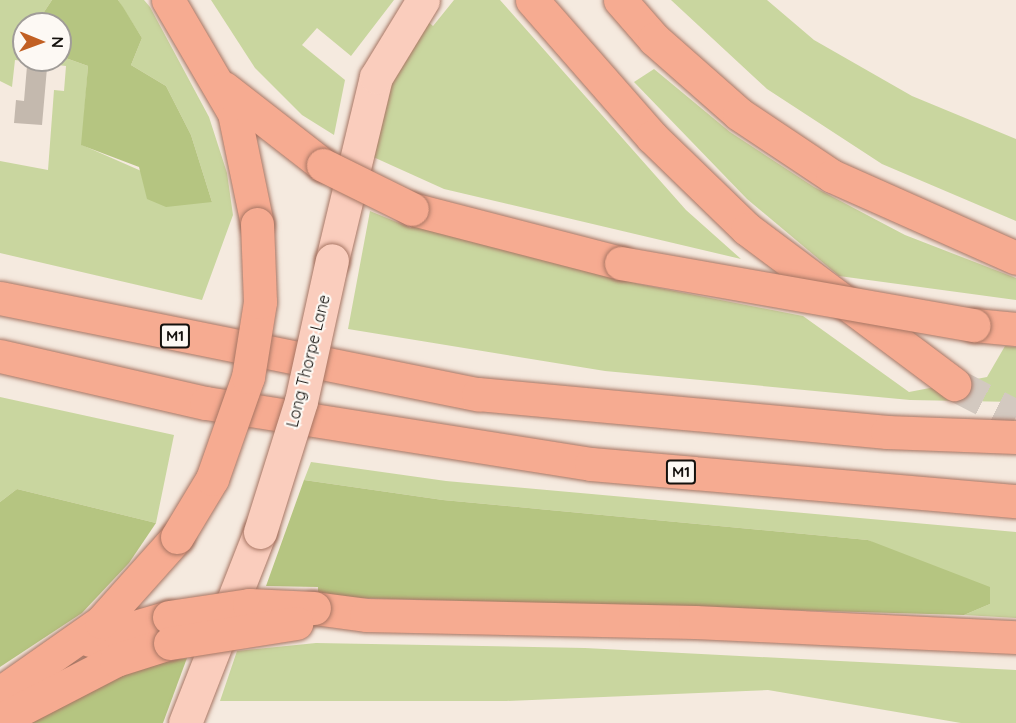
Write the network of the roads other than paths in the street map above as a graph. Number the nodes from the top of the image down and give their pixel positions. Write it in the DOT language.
graph roads {
  1 [pos="423,0"];
  2 [pos="532,0"];
  3 [pos="620,0"];
  4 [pos="175,7"];
  5 [pos="223,87"];
  6 [pos="1016,258"];
  7 [pos="0,298"];
  8 [pos="1016,329"];
  9 [pos="0,356"];
  10 [pos="954,384"];
  11 [pos="1016,437"];
  12 [pos="1016,501"];
  13 [pos="169,630"];
  14 [pos="1016,637"];
  15 [pos="70,647"];
  16 [pos="0,693"];
  17 [pos="0,720"];
  18 [pos="185,723"];
  1 -- 18 [label="main road, Long Thorpe Lane, bridge"];
  2 -- 10 [label="highway"];
  3 -- 6 [label="highway"];
  4 -- 5 [label="highway"];
  5 -- 8 [label="highway, bridge"];
  5 -- 15 [label="highway, bridge"];
  7 -- 11 [label="highway, M1"];
  9 -- 12 [label="highway, M1"];
  13 -- 14 [label="highway, bridge"];
  13 -- 15 [label="highway"];
  13 -- 17 [label="highway"];
  15 -- 16 [label="highway"];
}
